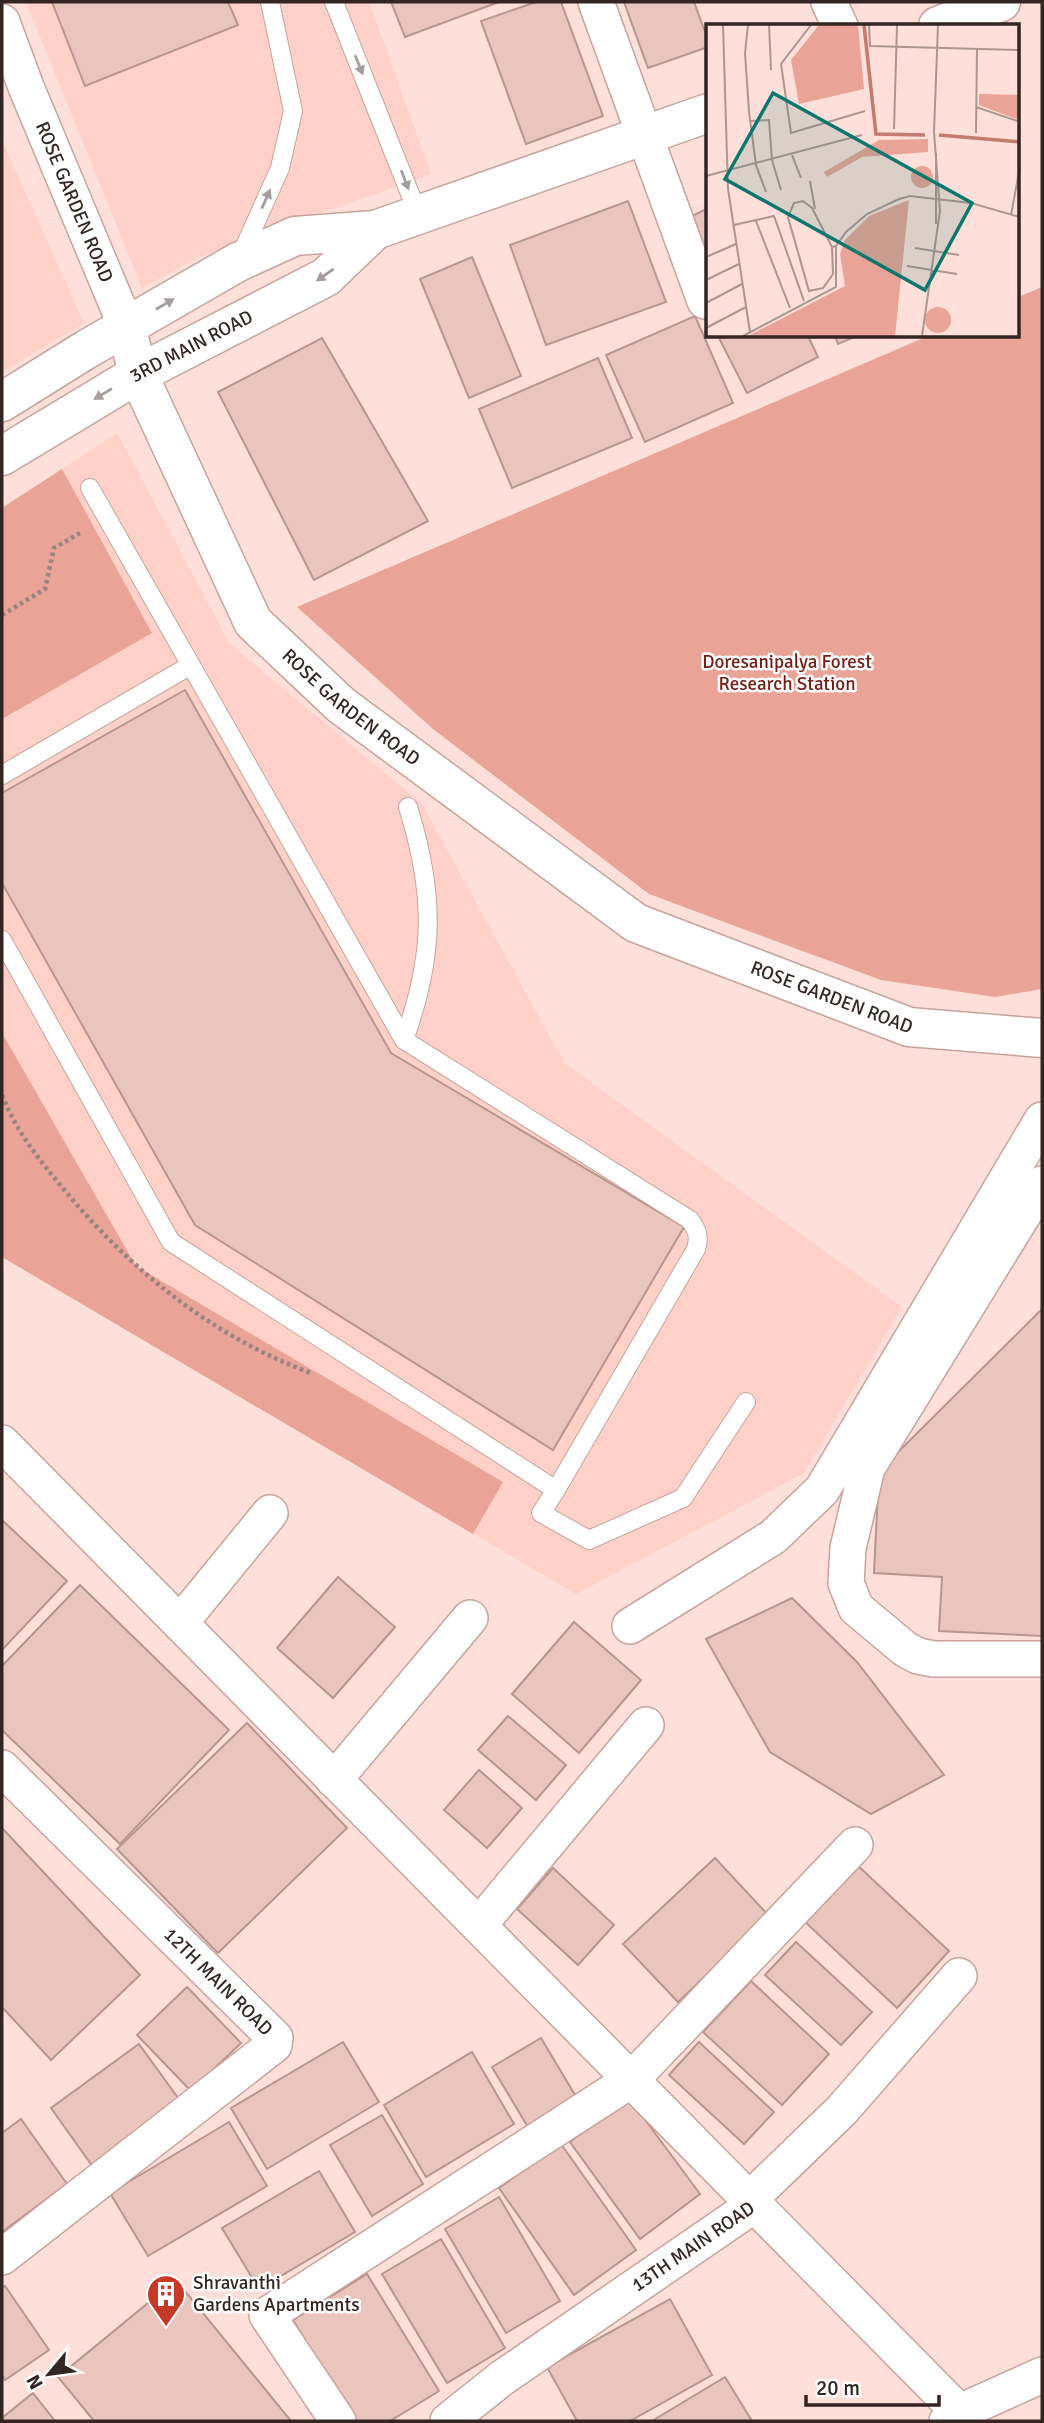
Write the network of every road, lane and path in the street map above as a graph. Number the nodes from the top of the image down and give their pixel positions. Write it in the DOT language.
graph roads {
  1 [pos="270,2"];
  2 [pos="334,2"];
  3 [pos="596,2"];
  4 [pos="829,2"];
  5 [pos="1001,2"];
  6 [pos="2,22"];
  7 [pos="839,24"];
  8 [pos="943,24"];
  9 [pos="706,114"];
  10 [pos="646,136"];
  11 [pos="418,214"];
  12 [pos="375,230"];
  13 [pos="238,262"];
  14 [pos="705,302"];
  15 [pos="126,326"];
  16 [pos="138,374"];
  17 [pos="2,401"];
  18 [pos="2,456"];
  19 [pos="90,488"];
  20 [pos="107,517"];
  21 [pos="2,615"];
  22 [pos="191,665"];
  23 [pos="2,775"];
  24 [pos="408,807"];
  25 [pos="2,940"];
  26 [pos="1042,1038"];
  27 [pos="404,1040"];
  28 [pos="1042,1120"];
  29 [pos="1042,1184"];
  30 [pos="746,1402"];
  31 [pos="2,1443"];
  32 [pos="556,1490"];
  33 [pos="270,1513"];
  34 [pos="471,1618"];
  35 [pos="180,1623"];
  36 [pos="630,1626"];
  37 [pos="1042,1659"];
  38 [pos="646,1725"];
  39 [pos="2,1768"];
  40 [pos="334,1780"];
  41 [pos="856,1845"];
  42 [pos="479,1925"];
  43 [pos="959,1976"];
  44 [pos="631,2080"];
  45 [pos="754,2205"];
  46 [pos="2,2257"];
  47 [pos="1042,2375"];
  48 [pos="958,2418"];
  49 [pos="338,2421"];
  50 [pos="448,2421"];
  13 -- 1 [label="lane, one-way"];
  2 -- 11 [label="lane, one-way"];
  3 -- 10 [label="street"];
  4 -- 7 [label="street"];
  5 -- 8 [label="street"];
  6 -- 15 [label="street, ROSE GARDEN ROAD"];
  9 -- 10 [label="street, 3RD MAIN ROAD"];
  10 -- 11 [label="street, 3RD MAIN ROAD"];
  10 -- 14 [label="street"];
  11 -- 12 [label="street, 3RD MAIN ROAD"];
  12 -- 13 [label="street, 3RD MAIN ROAD"];
  12 -- 16 [label="street, 3RD MAIN ROAD, one-way"];
  15 -- 13 [label="street, 3RD MAIN ROAD, one-way"];
  15 -- 16 [label="street, ROSE GARDEN ROAD"];
  15 -- 17 [label="street, 3RD MAIN ROAD"];
  16 -- 18 [label="street, 3RD MAIN ROAD, one-way"];
  16 -- 26 [label="street, ROSE GARDEN ROAD"];
  19 -- 20 [label="lane"];
  20 -- 21 [label="path"];
  20 -- 22 [label="lane"];
  22 -- 23 [label="lane"];
  22 -- 27 [label="lane"];
  24 -- 27 [label="lane"];
  25 -- 32 [label="lane"];
  27 -- 32 [label="lane"];
  28 -- 36 [label="street"];
  29 -- 37 [label="street"];
  30 -- 32 [label="lane"];
  31 -- 35 [label="street"];
  33 -- 35 [label="street"];
  34 -- 40 [label="street"];
  35 -- 40 [label="street"];
  38 -- 42 [label="street"];
  39 -- 46 [label="street, 12TH MAIN ROAD"];
  40 -- 42 [label="street"];
  41 -- 44 [label="street"];
  42 -- 44 [label="street"];
  43 -- 45 [label="street, 13TH MAIN ROAD"];
  44 -- 45 [label="street"];
  44 -- 49 [label="street"];
  45 -- 48 [label="street"];
  45 -- 50 [label="street, 13TH MAIN ROAD"];
  47 -- 48 [label="street"];
}
